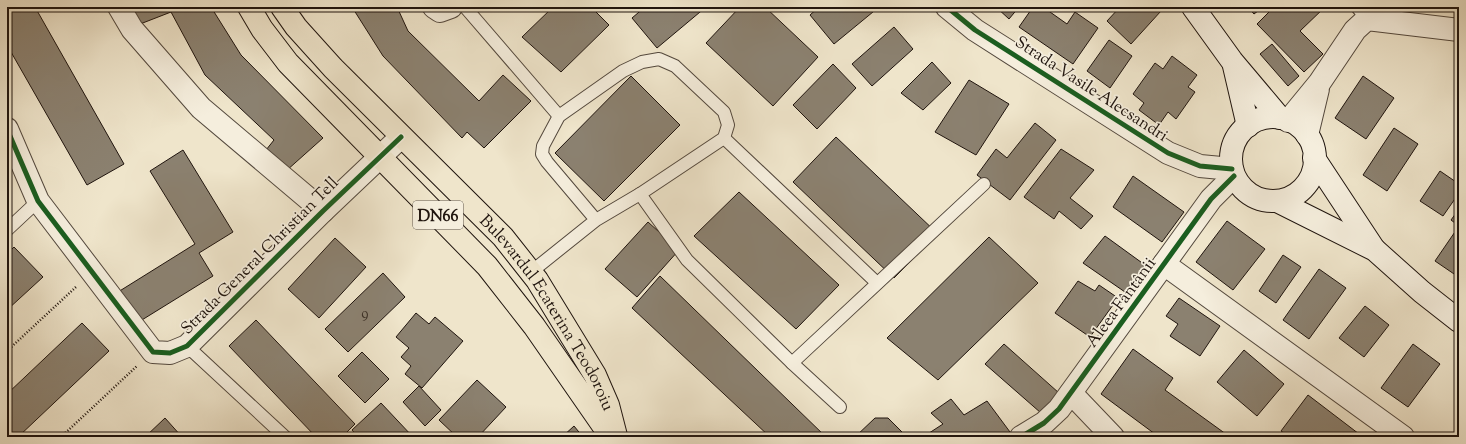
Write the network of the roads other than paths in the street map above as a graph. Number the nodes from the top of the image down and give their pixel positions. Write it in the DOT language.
graph roads {
  1 [pos="119,7"];
  2 [pos="249,7"];
  3 [pos="282,7"];
  4 [pos="434,7"];
  5 [pos="451,7"];
  6 [pos="465,7"];
  7 [pos="947,7"];
  8 [pos="1193,7"];
  9 [pos="1362,13"];
  10 [pos="1459,30"];
  11 [pos="1232,61"];
  12 [pos="1320,82"];
  13 [pos="559,116"];
  14 [pos="1284,120"];
  15 [pos="1248,126"];
  16 [pos="7,129"];
  17 [pos="1307,135"];
  18 [pos="401,137"];
  19 [pos="724,138"];
  20 [pos="380,158"];
  21 [pos="1314,158"];
  22 [pos="1233,173"];
  23 [pos="984,184"];
  24 [pos="640,194"];
  25 [pos="38,201"];
  26 [pos="1277,201"];
  27 [pos="323,211"];
  28 [pos="596,220"];
  29 [pos="7,230"];
  30 [pos="1375,250"];
  31 [pos="1164,264"];
  32 [pos="531,272"];
  33 [pos="877,283"];
  34 [pos="1459,321"];
  35 [pos="187,346"];
  36 [pos="792,363"];
  37 [pos="1071,394"];
  38 [pos="840,407"];
  39 [pos="285,437"];
  40 [pos="611,437"];
  41 [pos="616,437"];
  42 [pos="1021,437"];
  43 [pos="1113,437"];
  44 [pos="1403,437"];
  1 -- 27 [label="street, Strada General Christian Tell"];
  2 -- 20 [label="main road, Bulevardul Ecaterina Teodoroiu / DN66"];
  3 -- 18 [label="main road, Bulevardul Ecaterina Teodoroiu / DN66"];
  4 -- 5 [label="street"];
  6 -- 13 [label="lane"];
  7 -- 22 [label="street, Strada Vasile Alecsandri"];
  8 -- 11 [label="street"];
  9 -- 10 [label="street"];
  9 -- 12 [label="street"];
  11 -- 14 [label="street"];
  11 -- 15 [label="street"];
  12 -- 14 [label="street"];
  12 -- 17 [label="street"];
  13 -- 19 [label="lane"];
  13 -- 28 [label="lane"];
  14 -- 15 [label="street"];
  14 -- 17 [label="street"];
  15 -- 22 [label="street"];
  16 -- 25 [label="street"];
  17 -- 21 [label="street"];
  18 -- 20 [label="street, Strada General Christian Tell"];
  18 -- 32 [label="main road, Bulevardul Ecaterina Teodoroiu / DN66"];
  19 -- 24 [label="lane"];
  19 -- 33 [label="lane"];
  20 -- 27 [label="street, Strada General Christian Tell"];
  20 -- 40 [label="main road, Bulevardul Ecaterina Teodoroiu / DN66"];
  21 -- 26 [label="street"];
  21 -- 30 [label="street"];
  22 -- 26 [label="street"];
  22 -- 31 [label="street, Aleea Fântânii"];
  23 -- 33 [label="lane"];
  24 -- 28 [label="lane"];
  24 -- 36 [label="lane"];
  25 -- 29 [label="lane"];
  25 -- 35 [label="street, Strada General Christian Tell"];
  26 -- 30 [label="street"];
  27 -- 35 [label="street, Strada General Christian Tell"];
  28 -- 32 [label="lane"];
  30 -- 34 [label="street"];
  31 -- 37 [label="street, Aleea Fântânii"];
  31 -- 44 [label="street"];
  32 -- 41 [label="main road, Bulevardul Ecaterina Teodoroiu / DN66"];
  33 -- 36 [label="lane"];
  35 -- 39 [label="lane"];
  36 -- 38 [label="lane"];
  37 -- 42 [label="street, Aleea Fântânii"];
  37 -- 43 [label="street"];
}
